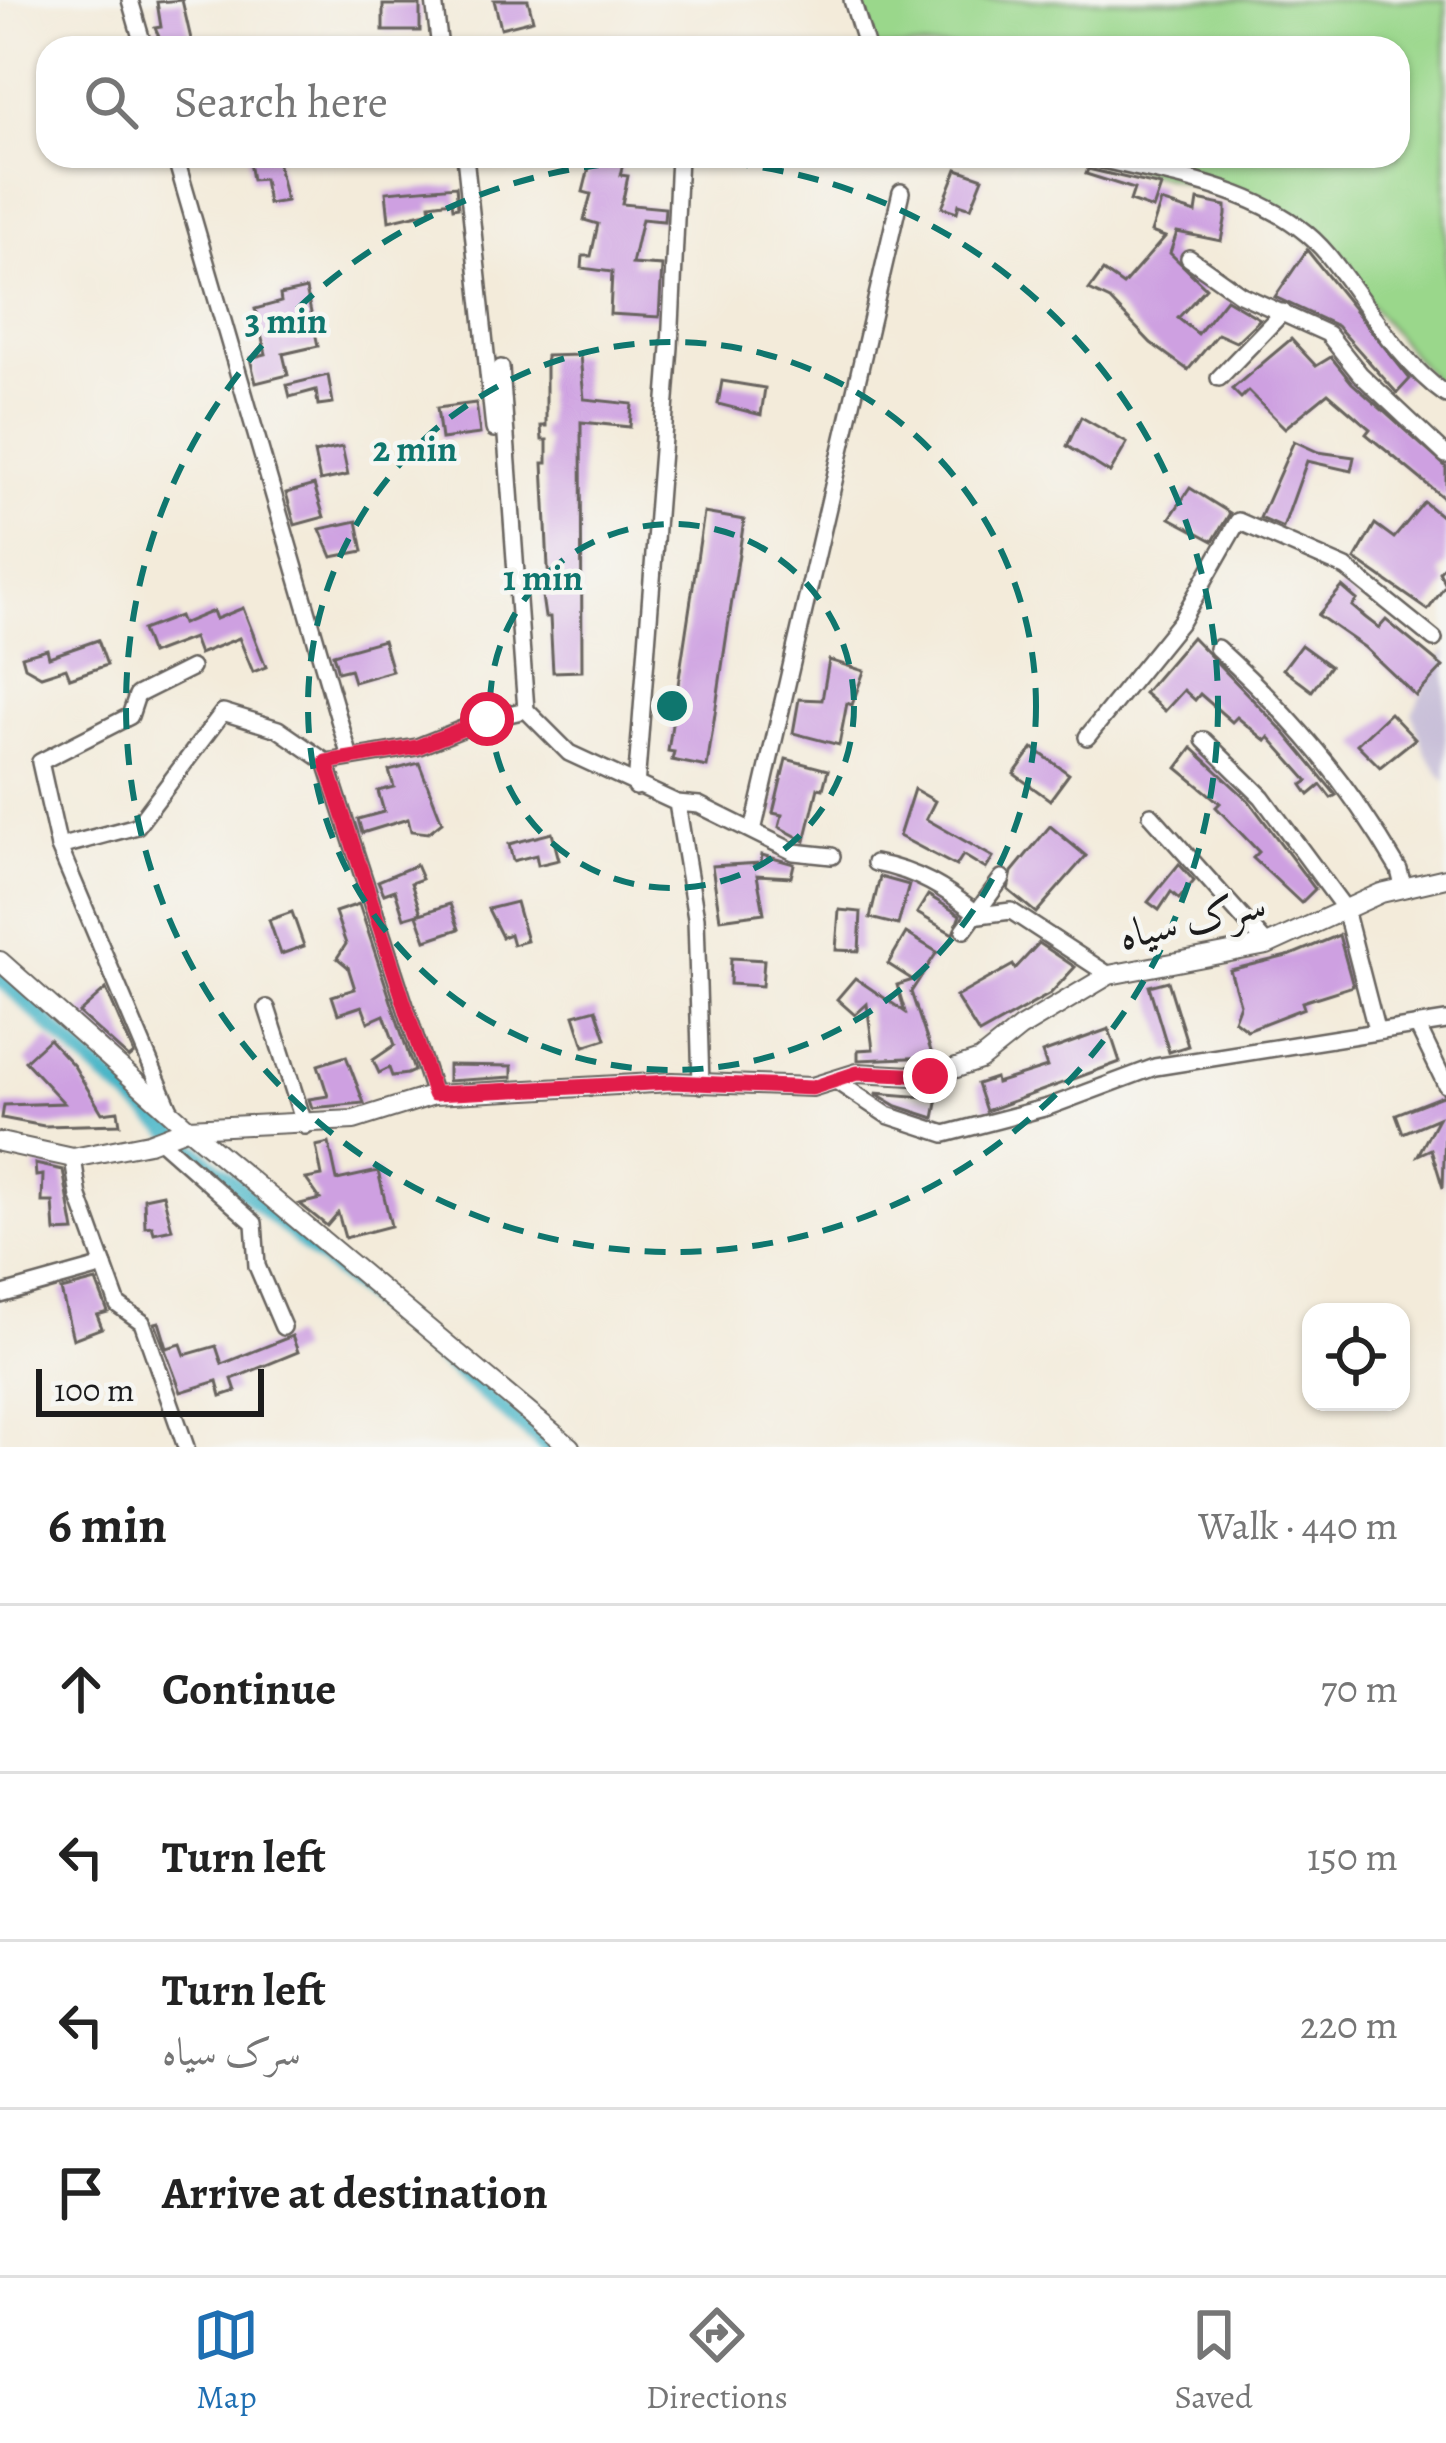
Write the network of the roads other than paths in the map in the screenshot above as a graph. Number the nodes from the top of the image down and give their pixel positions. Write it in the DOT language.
graph roads {
  1 [pos="130,0"];
  2 [pos="434,0"];
  3 [pos="851,0"];
  4 [pos="140,36"];
  5 [pos="438,36"];
  6 [pos="863,36"];
  7 [pos="178,168"];
  8 [pos="466,168"];
  9 [pos="678,168"];
  10 [pos="1130,168"];
  11 [pos="901,192"];
  12 [pos="1189,258"];
  13 [pos="1283,313"];
  14 [pos="501,368"];
  15 [pos="1219,378"];
  16 [pos="1446,395"];
  17 [pos="494,429"];
  18 [pos="1446,455"];
  19 [pos="1435,639"];
  20 [pos="1217,648"];
  21 [pos="190,668"];
  22 [pos="526,710"];
  23 [pos="1087,737"];
  24 [pos="1204,740"];
  25 [pos="349,754"];
  26 [pos="326,762"];
  27 [pos="636,787"];
  28 [pos="677,803"];
  29 [pos="1150,815"];
  30 [pos="753,832"];
  31 [pos="59,847"];
  32 [pos="832,856"];
  33 [pos="874,863"];
  34 [pos="1002,878"];
  35 [pos="1446,878"];
  36 [pos="1403,886"];
  37 [pos="1345,909"];
  38 [pos="979,915"];
  39 [pos="964,930"];
  40 [pos="1267,945"];
  41 [pos="0,961"];
  42 [pos="1108,975"];
  43 [pos="267,1008"];
  44 [pos="1446,1021"];
  45 [pos="1417,1025"];
  46 [pos="1376,1029"];
  47 [pos="839,1083"];
  48 [pos="701,1085"];
  49 [pos="1446,1085"];
  50 [pos="434,1094"];
  51 [pos="305,1126"];
  52 [pos="174,1130"];
  53 [pos="0,1142"];
  54 [pos="73,1158"];
  55 [pos="104,1266"];
  56 [pos="0,1295"];
  57 [pos="283,1327"];
  58 [pos="186,1447"];
  59 [pos="570,1447"];
  1 -- 4 [label="street"];
  2 -- 5 [label="street"];
  3 -- 6 [label="street"];
  7 -- 25 [label="street"];
  8 -- 17 [label="street"];
  9 -- 27 [label="street"];
  10 -- 16 [label="street"];
  11 -- 30 [label="street"];
  12 -- 13 [label="street"];
  13 -- 15 [label="street"];
  13 -- 18 [label="street"];
  14 -- 22 [label="street"];
  19 -- 23 [label="street"];
  20 -- 36 [label="street"];
  21 -- 31 [label="street"];
  22 -- 25 [label="street"];
  22 -- 27 [label="street"];
  24 -- 37 [label="street"];
  25 -- 26 [label="street"];
  26 -- 31 [label="street"];
  26 -- 50 [label="street"];
  27 -- 28 [label="street"];
  28 -- 30 [label="street"];
  28 -- 48 [label="street"];
  29 -- 40 [label="street"];
  30 -- 32 [label="street"];
  31 -- 52 [label="street"];
  33 -- 38 [label="street"];
  34 -- 38 [label="street"];
  35 -- 36 [label="street, سرک سیاه"];
  36 -- 37 [label="street, سرک سیاه"];
  37 -- 40 [label="street, سرک سیاه"];
  37 -- 46 [label="street"];
  38 -- 39 [label="street"];
  38 -- 42 [label="street"];
  40 -- 42 [label="street, سرک سیاه"];
  41 -- 52 [label="street"];
  42 -- 47 [label="street, سرک سیاه"];
  43 -- 51 [label="street"];
  44 -- 45 [label="street"];
  45 -- 46 [label="street"];
  45 -- 49 [label="street"];
  46 -- 47 [label="street"];
  47 -- 48 [label="street, سرک سیاه"];
  48 -- 50 [label="street, سرک سیاه"];
  50 -- 51 [label="street, سرک سیاه"];
  51 -- 52 [label="street, سرک سیاه"];
  52 -- 54 [label="street, سرک سیاه"];
  52 -- 57 [label="street"];
  52 -- 59 [label="street"];
  53 -- 54 [label="street"];
  54 -- 55 [label="street"];
  55 -- 56 [label="street"];
  55 -- 58 [label="street"];
}
